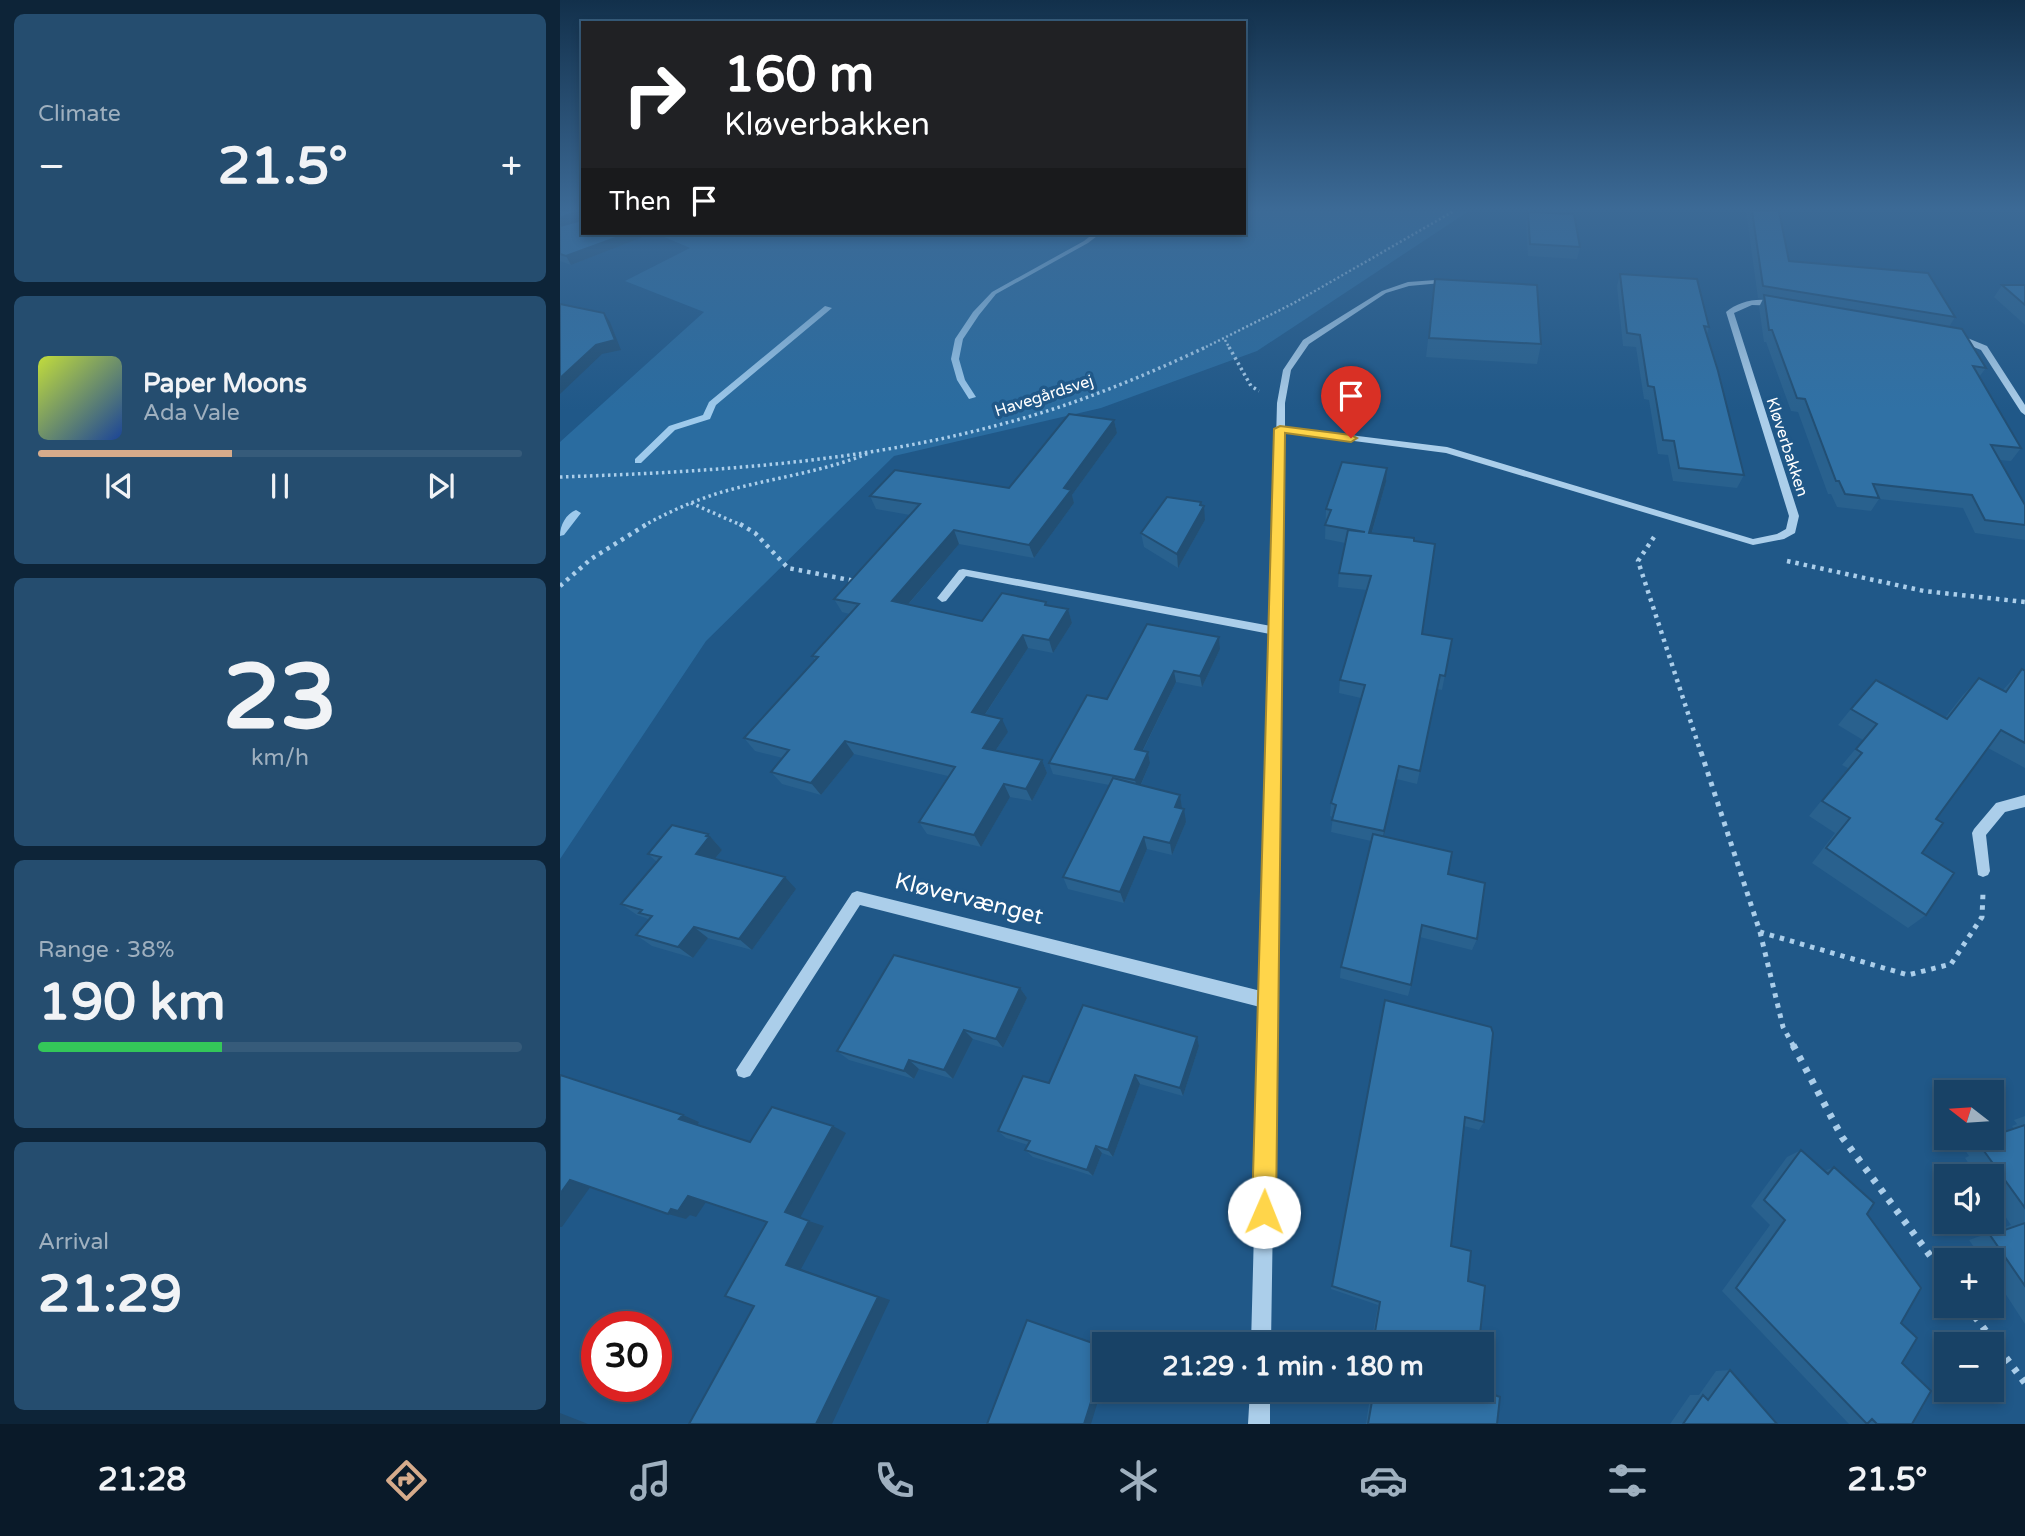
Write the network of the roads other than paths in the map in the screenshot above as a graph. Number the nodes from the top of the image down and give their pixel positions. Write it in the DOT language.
graph roads {
  1 [pos="1455,281"];
  2 [pos="1792,307"];
  3 [pos="1942,333"];
  4 [pos="2025,412"];
  5 [pos="1280,429"];
  6 [pos="942,598"];
  7 [pos="1276,631"];
  8 [pos="2025,802"];
  9 [pos="1983,871"];
  10 [pos="1269,1001"];
  11 [pos="744,1070"];
  12 [pos="1261,1332"];
  13 [pos="1260,1402"];
  14 [pos="1259,1424"];
  1 -- 5 [label="street"];
  2 -- 5 [label="street, Kløverbakken"];
  3 -- 4 [label="street"];
  5 -- 7 [label="street"];
  6 -- 7 [label="street"];
  7 -- 10 [label="street"];
  8 -- 9 [label="street"];
  10 -- 11 [label="street, Kløvervænget"];
  10 -- 12 [label="street"];
  13 -- 14 [label="street"];
}
